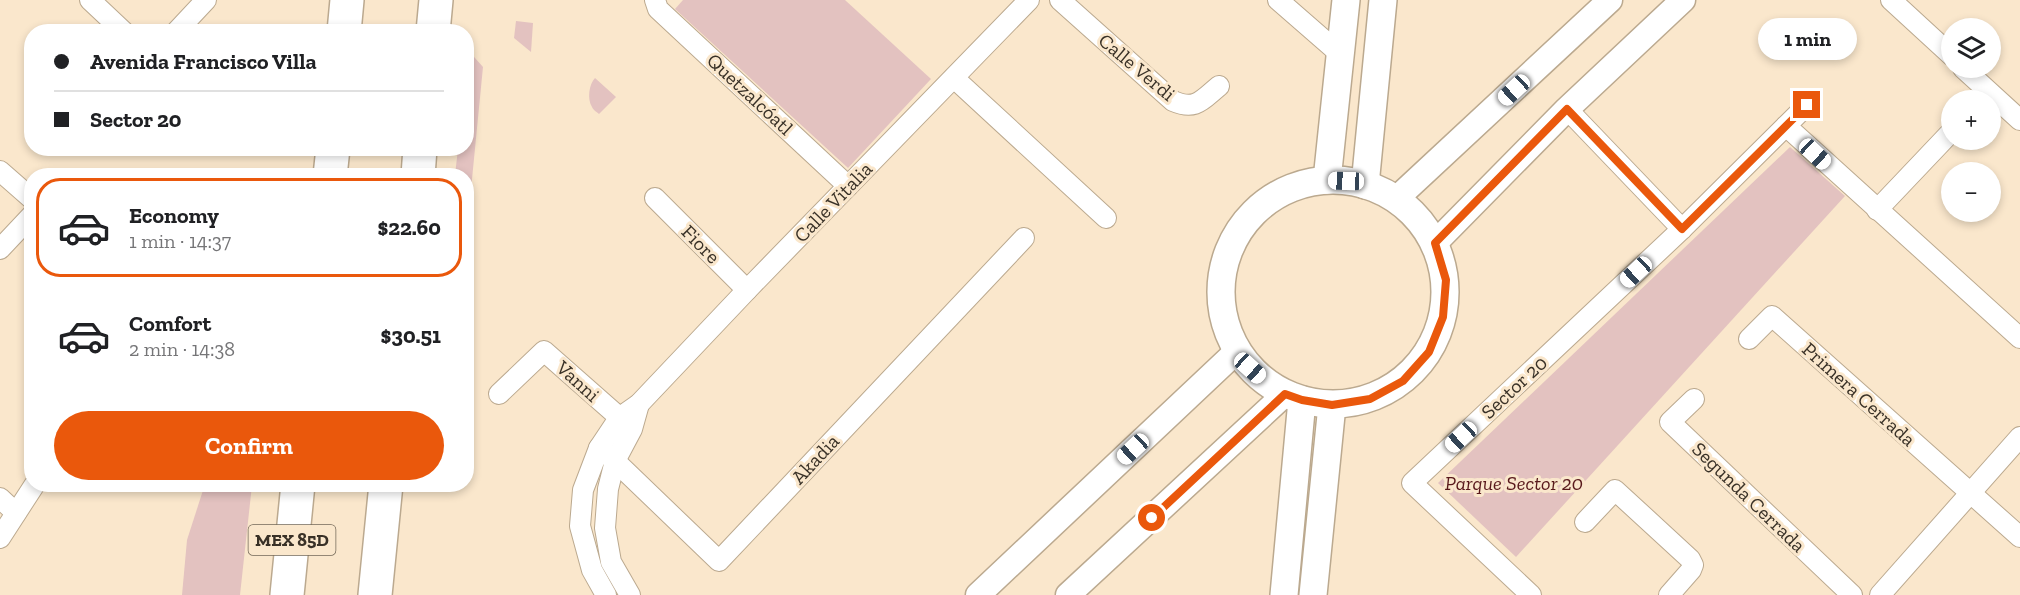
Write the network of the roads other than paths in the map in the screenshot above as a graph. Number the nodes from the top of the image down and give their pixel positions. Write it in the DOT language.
graph roads {
  1 [pos="90,0"];
  2 [pos="206,0"];
  3 [pos="347,0"];
  4 [pos="436,0"];
  5 [pos="655,0"];
  6 [pos="1029,0"];
  7 [pos="1060,0"];
  8 [pos="1278,0"];
  9 [pos="1346,0"];
  10 [pos="1383,0"];
  11 [pos="1610,0"];
  12 [pos="1683,0"];
  13 [pos="1891,0"];
  14 [pos="116,24"];
  15 [pos="184,24"];
  16 [pos="345,24"];
  17 [pos="434,24"];
  18 [pos="1941,46"];
  19 [pos="1340,54"];
  20 [pos="954,78"];
  21 [pos="1219,86"];
  22 [pos="2001,103"];
  23 [pos="1807,105"];
  24 [pos="1567,109"];
  25 [pos="2016,109"];
  26 [pos="1786,126"];
  27 [pos="1941,143"];
  28 [pos="0,171"];
  29 [pos="1327,180"];
  30 [pos="1365,184"];
  31 [pos="848,186"];
  32 [pos="24,192"];
  33 [pos="655,198"];
  34 [pos="1396,199"];
  35 [pos="1877,210"];
  36 [pos="1106,218"];
  37 [pos="24,224"];
  38 [pos="1682,229"];
  39 [pos="1024,238"];
  40 [pos="1435,243"];
  41 [pos="0,249"];
  42 [pos="747,290"];
  43 [pos="2020,338"];
  44 [pos="1749,339"];
  45 [pos="1237,351"];
  46 [pos="499,394"];
  47 [pos="1293,397"];
  48 [pos="1694,399"];
  49 [pos="1332,405"];
  50 [pos="626,423"];
  51 [pos="2020,437"];
  52 [pos="599,448"];
  53 [pos="615,461"];
  54 [pos="30,492"];
  55 [pos="297,492"];
  56 [pos="385,492"];
  57 [pos="1970,493"];
  58 [pos="0,498"];
  59 [pos="16,513"];
  60 [pos="1585,522"];
  61 [pos="0,537"];
  62 [pos="2020,537"];
  63 [pos="287,595"];
  64 [pos="375,595"];
  65 [pos="606,595"];
  66 [pos="630,595"];
  67 [pos="978,595"];
  68 [pos="1068,595"];
  69 [pos="1284,595"];
  70 [pos="1313,595"];
  71 [pos="1531,595"];
  72 [pos="1669,595"];
  73 [pos="1852,595"];
  74 [pos="1880,595"];
  1 -- 14 [label="street"];
  2 -- 15 [label="street"];
  3 -- 16 [label="highway"];
  4 -- 17 [label="highway"];
  5 -- 31 [label="street, Quetzalcóatl"];
  6 -- 20 [label="street, Calle Vitalia"];
  7 -- 21 [label="street, Calle Verdi"];
  8 -- 19 [label="street"];
  9 -- 19 [label="main road"];
  10 -- 30 [label="main road"];
  11 -- 34 [label="street"];
  12 -- 24 [label="street"];
  13 -- 18 [label="street"];
  19 -- 29 [label="main road"];
  20 -- 31 [label="street, Calle Vitalia"];
  20 -- 36 [label="street"];
  22 -- 25 [label="street"];
  23 -- 26 [label="street, Sector 20"];
  24 -- 38 [label="street"];
  24 -- 40 [label="street"];
  26 -- 35 [label="street"];
  26 -- 38 [label="street, Sector 20"];
  27 -- 35 [label="street"];
  28 -- 32 [label="street"];
  29 -- 30 [label="main road"];
  29 -- 45 [label="main road"];
  30 -- 34 [label="main road"];
  31 -- 42 [label="street, Calle Vitalia"];
  33 -- 42 [label="street, Fiore"];
  34 -- 40 [label="main road"];
  35 -- 43 [label="street"];
  37 -- 41 [label="street"];
  38 -- 71 [label="street, Sector 20"];
  39 -- 53 [label="street, Akadia"];
  40 -- 49 [label="main road"];
  42 -- 50 [label="street, Calle Vitalia"];
  44 -- 57 [label="street, Primera Cerrada"];
  45 -- 47 [label="main road"];
  45 -- 67 [label="street"];
  46 -- 50 [label="street, Vanni"];
  47 -- 49 [label="main road"];
  47 -- 68 [label="street"];
  47 -- 69 [label="main road"];
  48 -- 73 [label="street, Segunda Cerrada"];
  49 -- 70 [label="main road"];
  50 -- 52 [label="street, Calle Vitalia"];
  50 -- 53 [label="street, Calle Vitalia"];
  51 -- 57 [label="street"];
  52 -- 53 [label="street, Akadia"];
  52 -- 65 [label="street, Calle Vitalia"];
  53 -- 66 [label="street, Calle Vitalia"];
  54 -- 59 [label="street"];
  55 -- 63 [label="highway, MEX 85D"];
  56 -- 64 [label="highway"];
  57 -- 62 [label="street"];
  57 -- 74 [label="street"];
  58 -- 59 [label="street"];
  59 -- 61 [label="street"];
  60 -- 72 [label="street"];
}
